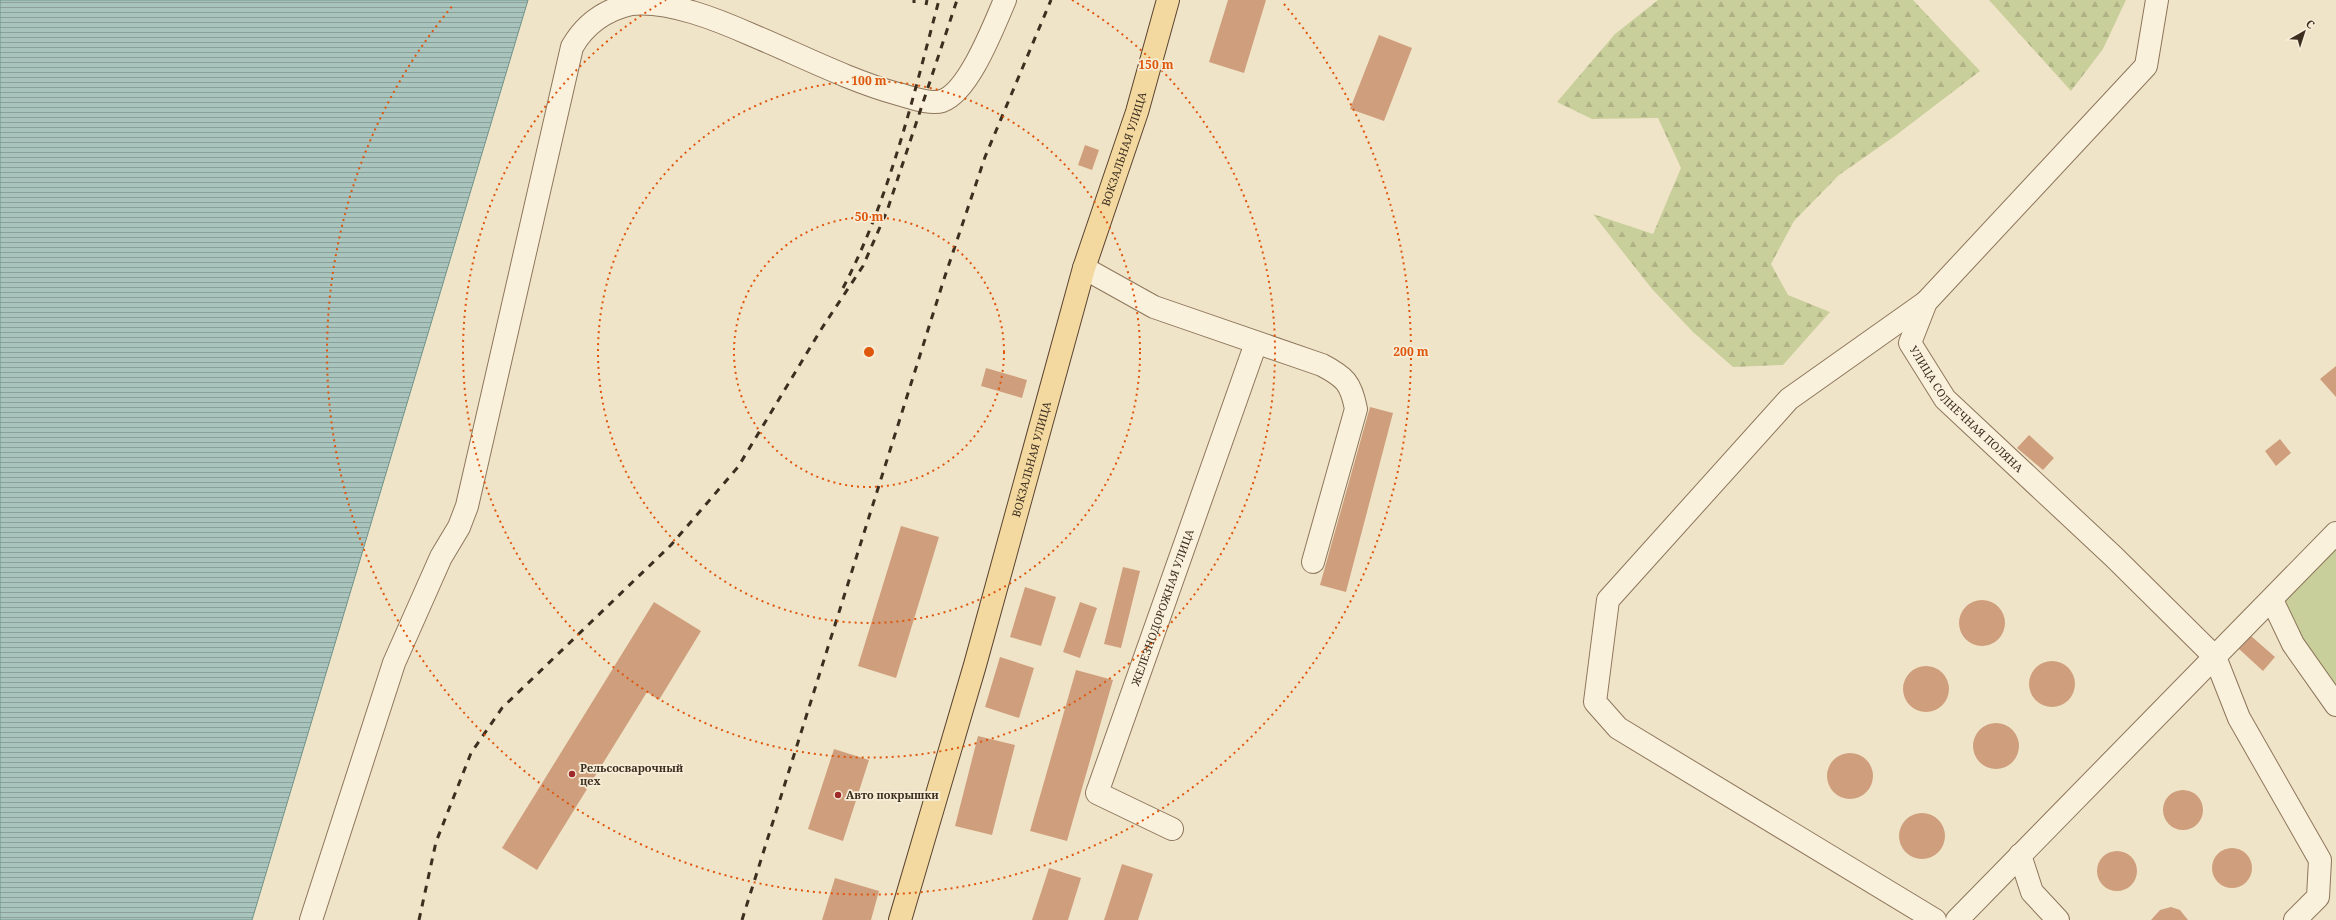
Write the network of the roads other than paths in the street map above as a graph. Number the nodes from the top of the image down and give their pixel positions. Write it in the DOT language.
graph roads {
  1 [pos="1005,0"];
  2 [pos="1168,0"];
  3 [pos="2157,0"];
  4 [pos="1084,268"];
  5 [pos="1926,302"];
  6 [pos="1256,343"];
  7 [pos="2336,533"];
  8 [pos="1313,562"];
  9 [pos="2272,600"];
  10 [pos="2215,658"];
  11 [pos="2336,705"];
  12 [pos="1172,829"];
  13 [pos="2020,855"];
  14 [pos="311,920"];
  15 [pos="900,920"];
  16 [pos="1935,920"];
  17 [pos="1957,920"];
  18 [pos="2058,920"];
  19 [pos="2295,920"];
  1 -- 14 [label="street"];
  2 -- 4 [label="main road, ВОКЗАЛЬНАЯ УЛИЦА"];
  3 -- 5 [label="street, УЛИЦА СОЛНЕЧНАЯ ПОЛЯНА"];
  4 -- 6 [label="street"];
  4 -- 15 [label="main road, ВОКЗАЛЬНАЯ УЛИЦА"];
  5 -- 10 [label="street, УЛИЦА СОЛНЕЧНАЯ ПОЛЯНА"];
  5 -- 16 [label="street"];
  6 -- 8 [label="street"];
  6 -- 12 [label="street, ЖЕЛЕЗНОДОРОЖНАЯ УЛИЦА"];
  7 -- 9 [label="street"];
  9 -- 10 [label="street"];
  9 -- 11 [label="street"];
  10 -- 13 [label="street"];
  10 -- 19 [label="street"];
  13 -- 17 [label="street"];
  13 -- 18 [label="street"];
}
